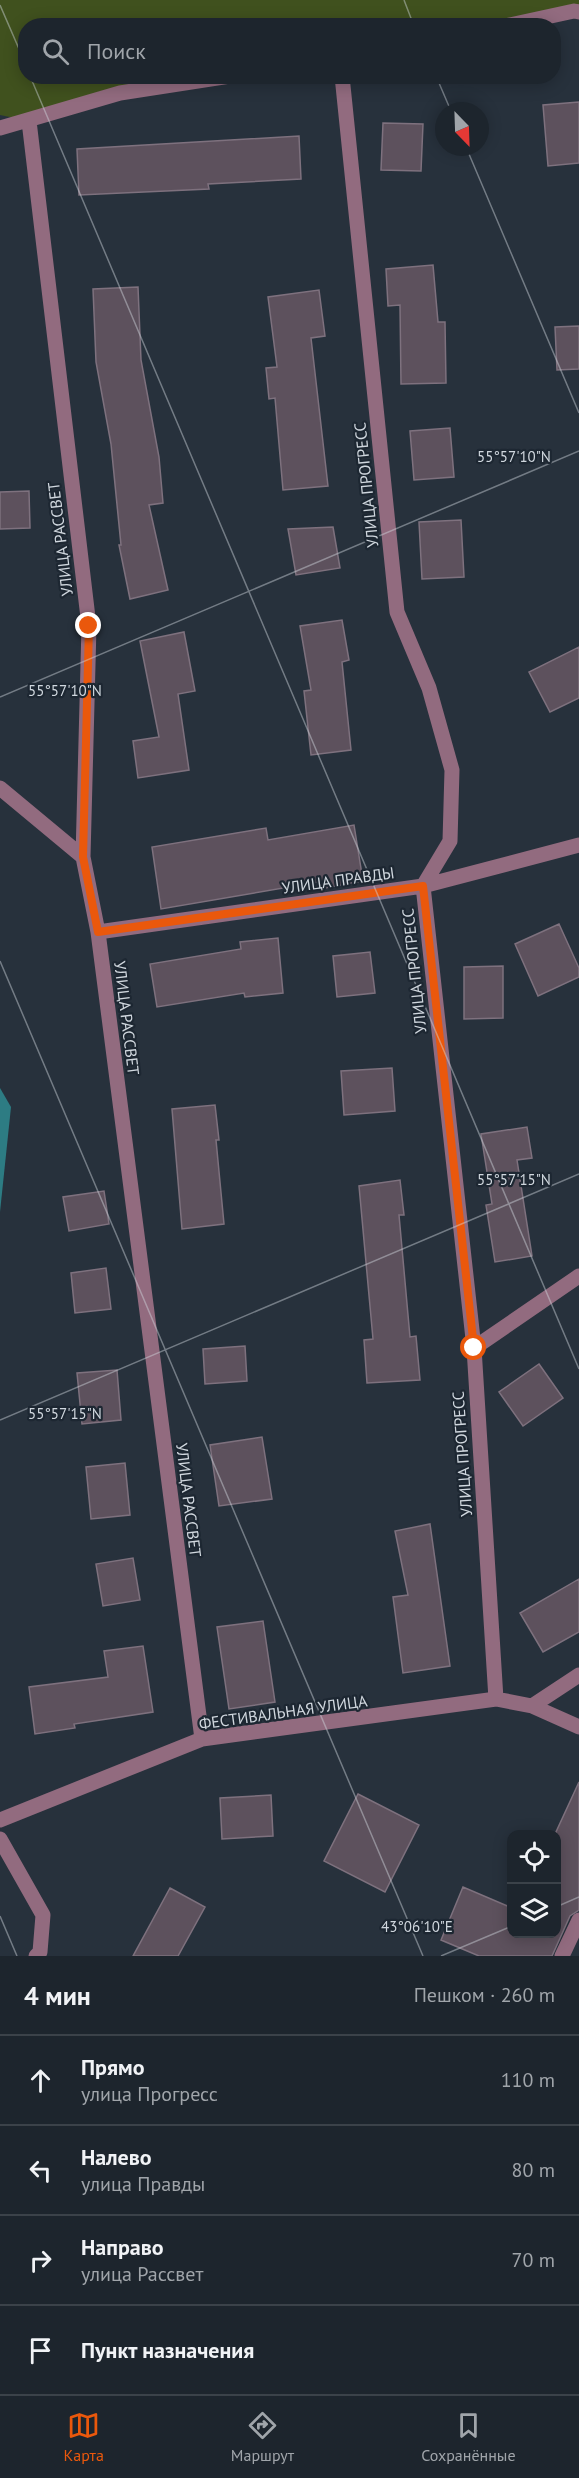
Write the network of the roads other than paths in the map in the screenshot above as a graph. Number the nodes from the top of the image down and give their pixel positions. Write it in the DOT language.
graph roads {
  1 [pos="579,12"];
  2 [pos="542,18"];
  3 [pos="178,84"];
  4 [pos="343,84"];
  5 [pos="29,122"];
  6 [pos="0,128"];
  7 [pos="0,788"];
  8 [pos="579,845"];
  9 [pos="83,857"];
  10 [pos="423,886"];
  11 [pos="98,932"];
  12 [pos="579,1276"];
  13 [pos="474,1348"];
  14 [pos="579,1675"];
  15 [pos="496,1700"];
  16 [pos="532,1706"];
  17 [pos="579,1727"];
  18 [pos="202,1738"];
  19 [pos="0,1820"];
  20 [pos="0,1839"];
  21 [pos="579,1920"];
  22 [pos="36,1956"];
  23 [pos="562,1956"];
  1 -- 2 [label="street"];
  3 -- 5 [label="street"];
  4 -- 10 [label="street, УЛИЦА ПРОГРЕСС"];
  5 -- 6 [label="street"];
  5 -- 9 [label="street, УЛИЦА РАССВЕТ"];
  7 -- 9 [label="street"];
  8 -- 10 [label="street, УЛИЦА ПРАВДЫ"];
  9 -- 11 [label="street, УЛИЦА РАССВЕТ"];
  10 -- 11 [label="street, УЛИЦА ПРАВДЫ"];
  10 -- 13 [label="street, УЛИЦА ПРОГРЕСС"];
  11 -- 18 [label="street, УЛИЦА РАССВЕТ"];
  12 -- 13 [label="street"];
  13 -- 15 [label="street, УЛИЦА ПРОГРЕСС"];
  14 -- 16 [label="street"];
  15 -- 16 [label="street, ФЕСТИВАЛЬНАЯ УЛИЦА"];
  15 -- 18 [label="street, ФЕСТИВАЛЬНАЯ УЛИЦА"];
  16 -- 17 [label="street, ФЕСТИВАЛЬНАЯ УЛИЦА"];
  18 -- 19 [label="street, ФЕСТИВАЛЬНАЯ УЛИЦА"];
  20 -- 22 [label="street"];
  21 -- 23 [label="street"];
}
